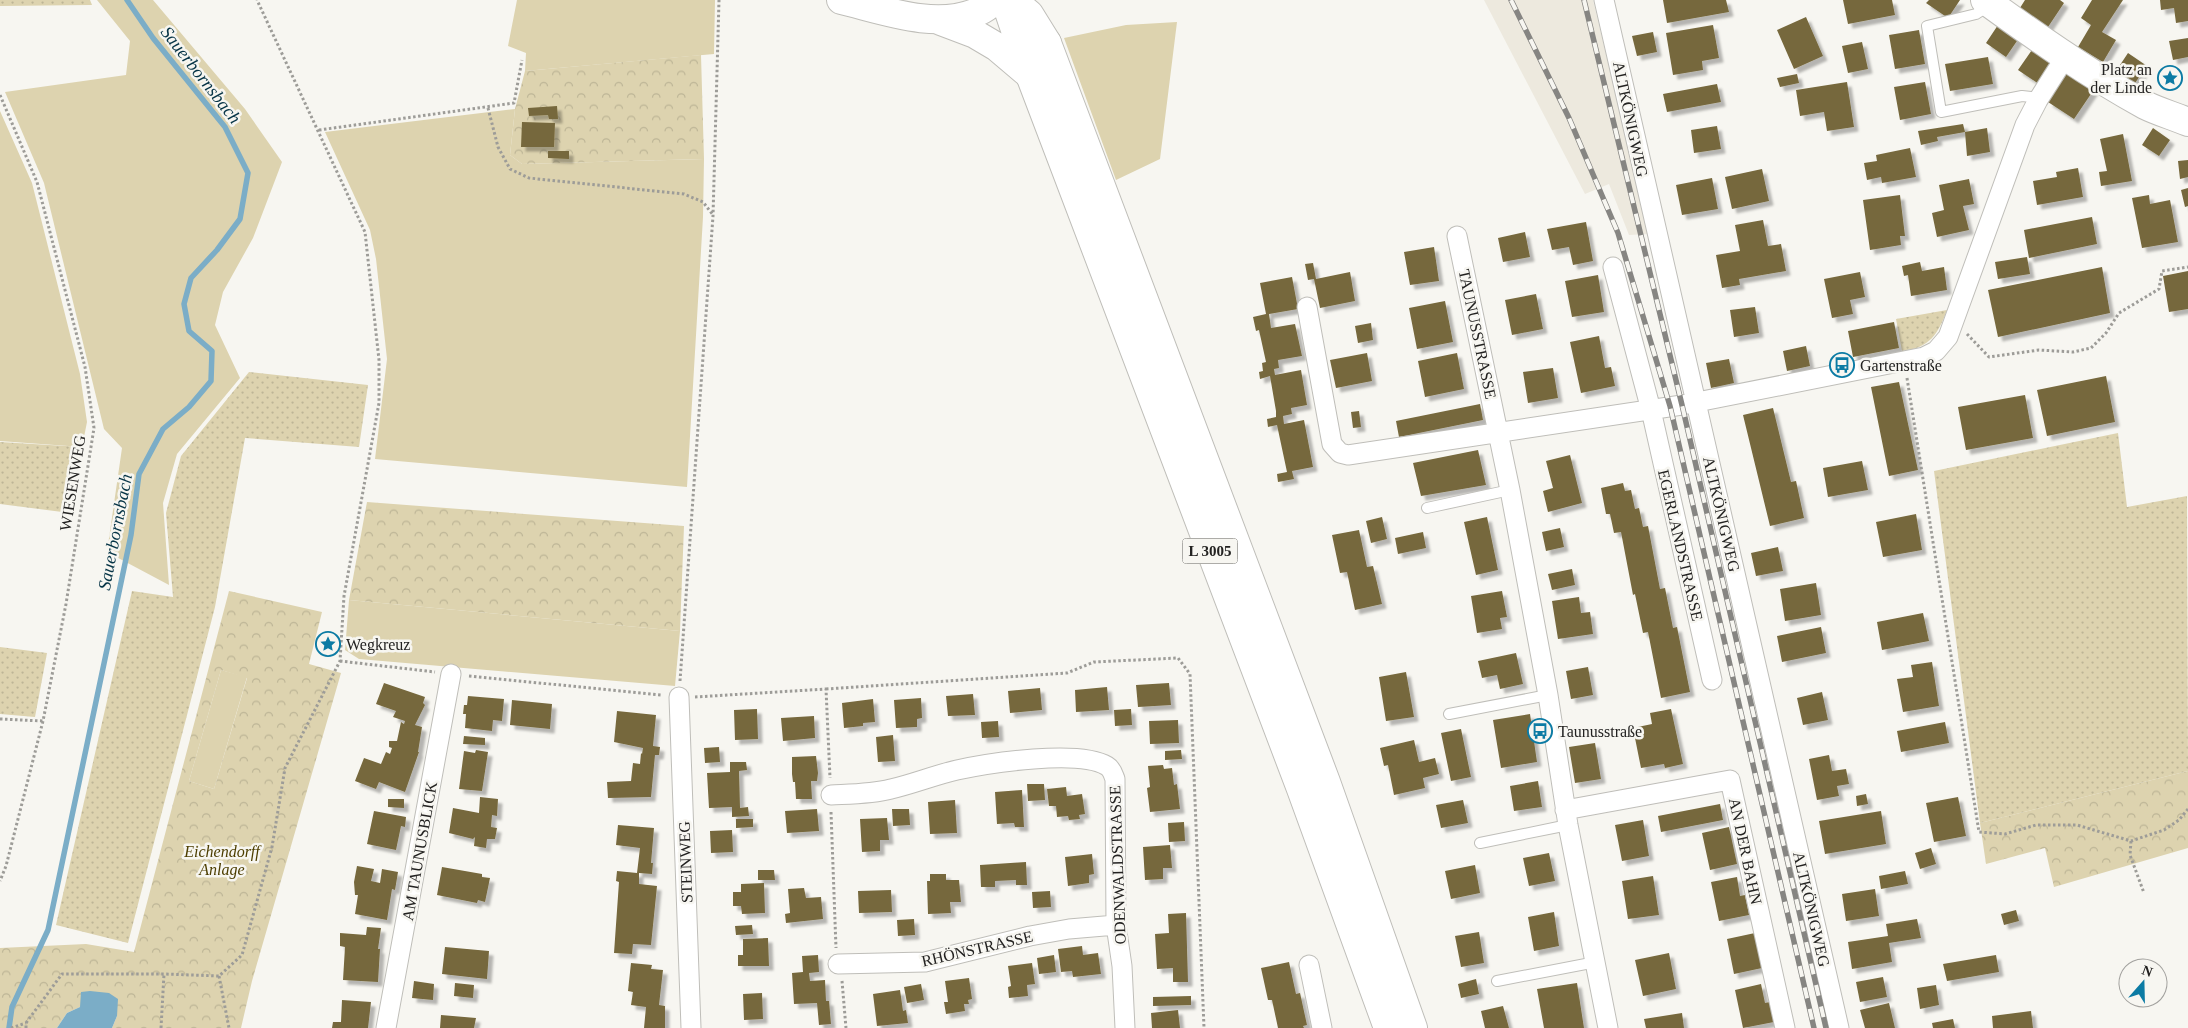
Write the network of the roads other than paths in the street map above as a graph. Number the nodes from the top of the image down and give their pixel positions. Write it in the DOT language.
graph roads {
  1 [pos="841,0"];
  2 [pos="996,0"];
  3 [pos="1005,0"];
  4 [pos="1012,0"];
  5 [pos="1032,0"];
  6 [pos="1604,0"];
  7 [pos="1988,2"];
  8 [pos="937,19"];
  9 [pos="1047,43"];
  10 [pos="2066,56"];
  11 [pos="1030,75"];
  12 [pos="2038,100"];
  13 [pos="2188,122"];
  14 [pos="1457,236"];
  15 [pos="1613,267"];
  16 [pos="1307,308"];
  17 [pos="1697,400"];
  18 [pos="1651,410"];
  19 [pos="1498,433"];
  20 [pos="1510,490"];
  21 [pos="1427,508"];
  22 [pos="451,674"];
  23 [pos="1712,680"];
  24 [pos="1548,696"];
  25 [pos="679,697"];
  26 [pos="1449,714"];
  27 [pos="831,795"];
  28 [pos="1566,818"];
  29 [pos="1480,843"];
  30 [pos="1116,925"];
  31 [pos="1596,962"];
  32 [pos="838,964"];
  33 [pos="1309,965"];
  34 [pos="1497,981"];
  35 [pos="386,1028"];
  36 [pos="691,1028"];
  37 [pos="1125,1028"];
  38 [pos="1322,1028"];
  39 [pos="1388,1028"];
  40 [pos="1413,1028"];
  41 [pos="1608,1028"];
  42 [pos="1785,1028"];
  43 [pos="1839,1028"];
  1 -- 8 [label="main road"];
  2 -- 8 [label="main road"];
  3 -- 11 [label="main road, L 3005"];
  4 -- 9 [label="main road"];
  5 -- 9 [label="main road, L 3005"];
  6 -- 17 [label="street, ALTKÖNIGWEG"];
  7 -- 10 [label="main road"];
  7 -- 12 [label="lane"];
  8 -- 11 [label="main road"];
  9 -- 40 [label="main road, L 3005"];
  10 -- 12 [label="street"];
  10 -- 13 [label="main road"];
  11 -- 39 [label="main road, L 3005"];
  12 -- 17 [label="street"];
  14 -- 19 [label="street, TAUNUSSTRASSE"];
  15 -- 18 [label="street"];
  16 -- 19 [label="street"];
  17 -- 18 [label="street"];
  17 -- 43 [label="street, ALTKÖNIGWEG"];
  18 -- 19 [label="street"];
  18 -- 23 [label="street, EGERLANDSTRASSE"];
  19 -- 20 [label="street, TAUNUSSTRASSE"];
  20 -- 21 [label="lane"];
  20 -- 24 [label="street, TAUNUSSTRASSE"];
  22 -- 35 [label="street, AM TAUNUSBLICK"];
  24 -- 26 [label="lane"];
  24 -- 28 [label="street, TAUNUSSTRASSE"];
  25 -- 36 [label="street, STEINWEG"];
  27 -- 30 [label="street, ODENWALDSTRASSE"];
  28 -- 29 [label="lane"];
  28 -- 31 [label="street, TAUNUSSTRASSE"];
  28 -- 42 [label="street, AN DER BAHN"];
  30 -- 32 [label="street, RHÖNSTRASSE"];
  30 -- 37 [label="street, ODENWALDSTRASSE"];
  31 -- 34 [label="lane"];
  31 -- 41 [label="street, TAUNUSSTRASSE"];
  33 -- 38 [label="street"];
}
